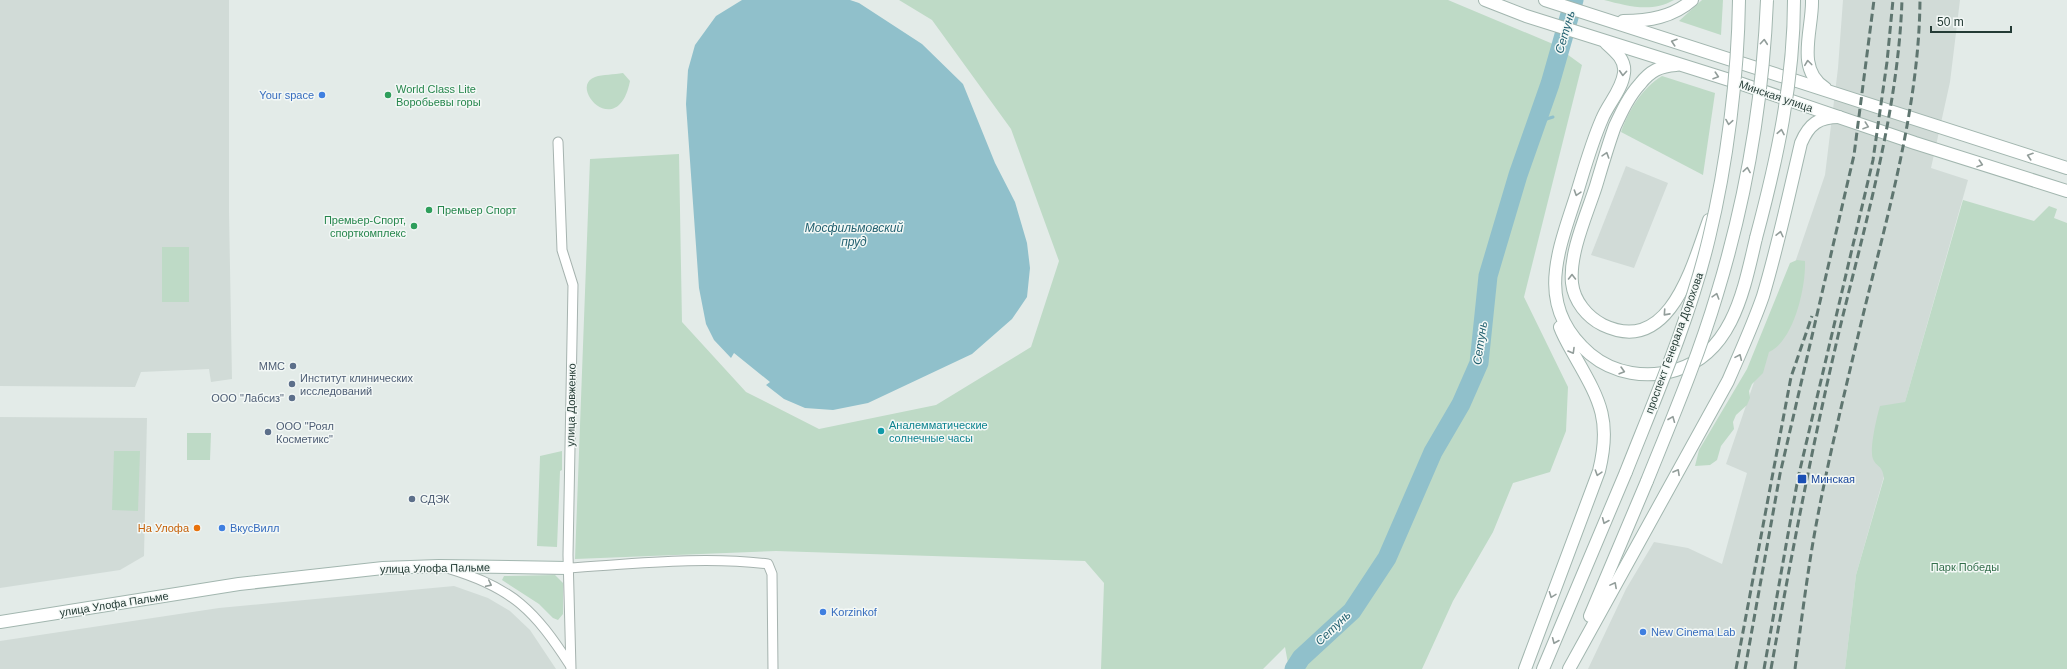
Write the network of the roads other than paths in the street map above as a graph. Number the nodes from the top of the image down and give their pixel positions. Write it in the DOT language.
graph roads {
  1 [pos="1485,0"];
  2 [pos="1545,0"];
  3 [pos="1692,0"];
  4 [pos="1739,0"];
  5 [pos="1767,0"];
  6 [pos="1794,0"];
  7 [pos="1812,0"];
  8 [pos="1610,21"];
  9 [pos="1602,41"];
  10 [pos="1679,64"];
  11 [pos="1831,92"];
  12 [pos="1839,117"];
  13 [pos="558,142"];
  14 [pos="2067,168"];
  15 [pos="2067,191"];
  16 [pos="1718,196"];
  17 [pos="1554,288"];
  18 [pos="439,566"];
  19 [pos="568,568"];
  20 [pos="0,622"];
  21 [pos="571,668"];
  22 [pos="773,669"];
  23 [pos="1525,669"];
  24 [pos="1543,669"];
  25 [pos="1569,669"];
  1 -- 9 [label="main road, Минская улица"];
  2 -- 8 [label="main road, Минская улица"];
  3 -- 8 [label="main road"];
  4 -- 16 [label="main road, проспект Генерала Дорохова, one-way, bridge"];
  25 -- 5 [label="main road, проспект Генерала Дорохова, one-way, bridge"];
  17 -- 6 [label="main road, one-way, bridge"];
  11 -- 7 [label="main road, one-way"];
  11 -- 8 [label="main road, Минская улица, one-way"];
  9 -- 10 [label="main road, Минская улица"];
  9 -- 17 [label="main road, one-way"];
  10 -- 12 [label="main road, Минская улица, one-way"];
  16 -- 10 [label="main road, one-way, bridge"];
  14 -- 11 [label="main road, Минская улица, one-way"];
  12 -- 15 [label="main road, Минская улица, one-way"];
  25 -- 12 [label="main road, one-way"];
  13 -- 19 [label="street, улица Довженко"];
  16 -- 24 [label="main road, проспект Генерала Дорохова, one-way, bridge"];
  17 -- 23 [label="main road, one-way"];
  18 -- 19 [label="main road, улица Улофа Пальме"];
  18 -- 20 [label="main road, улица Улофа Пальме"];
  18 -- 21 [label="street, one-way"];
  19 -- 21 [label="street, улица Довженко"];
  19 -- 22 [label="street, улица Улофа Пальме"];
}
